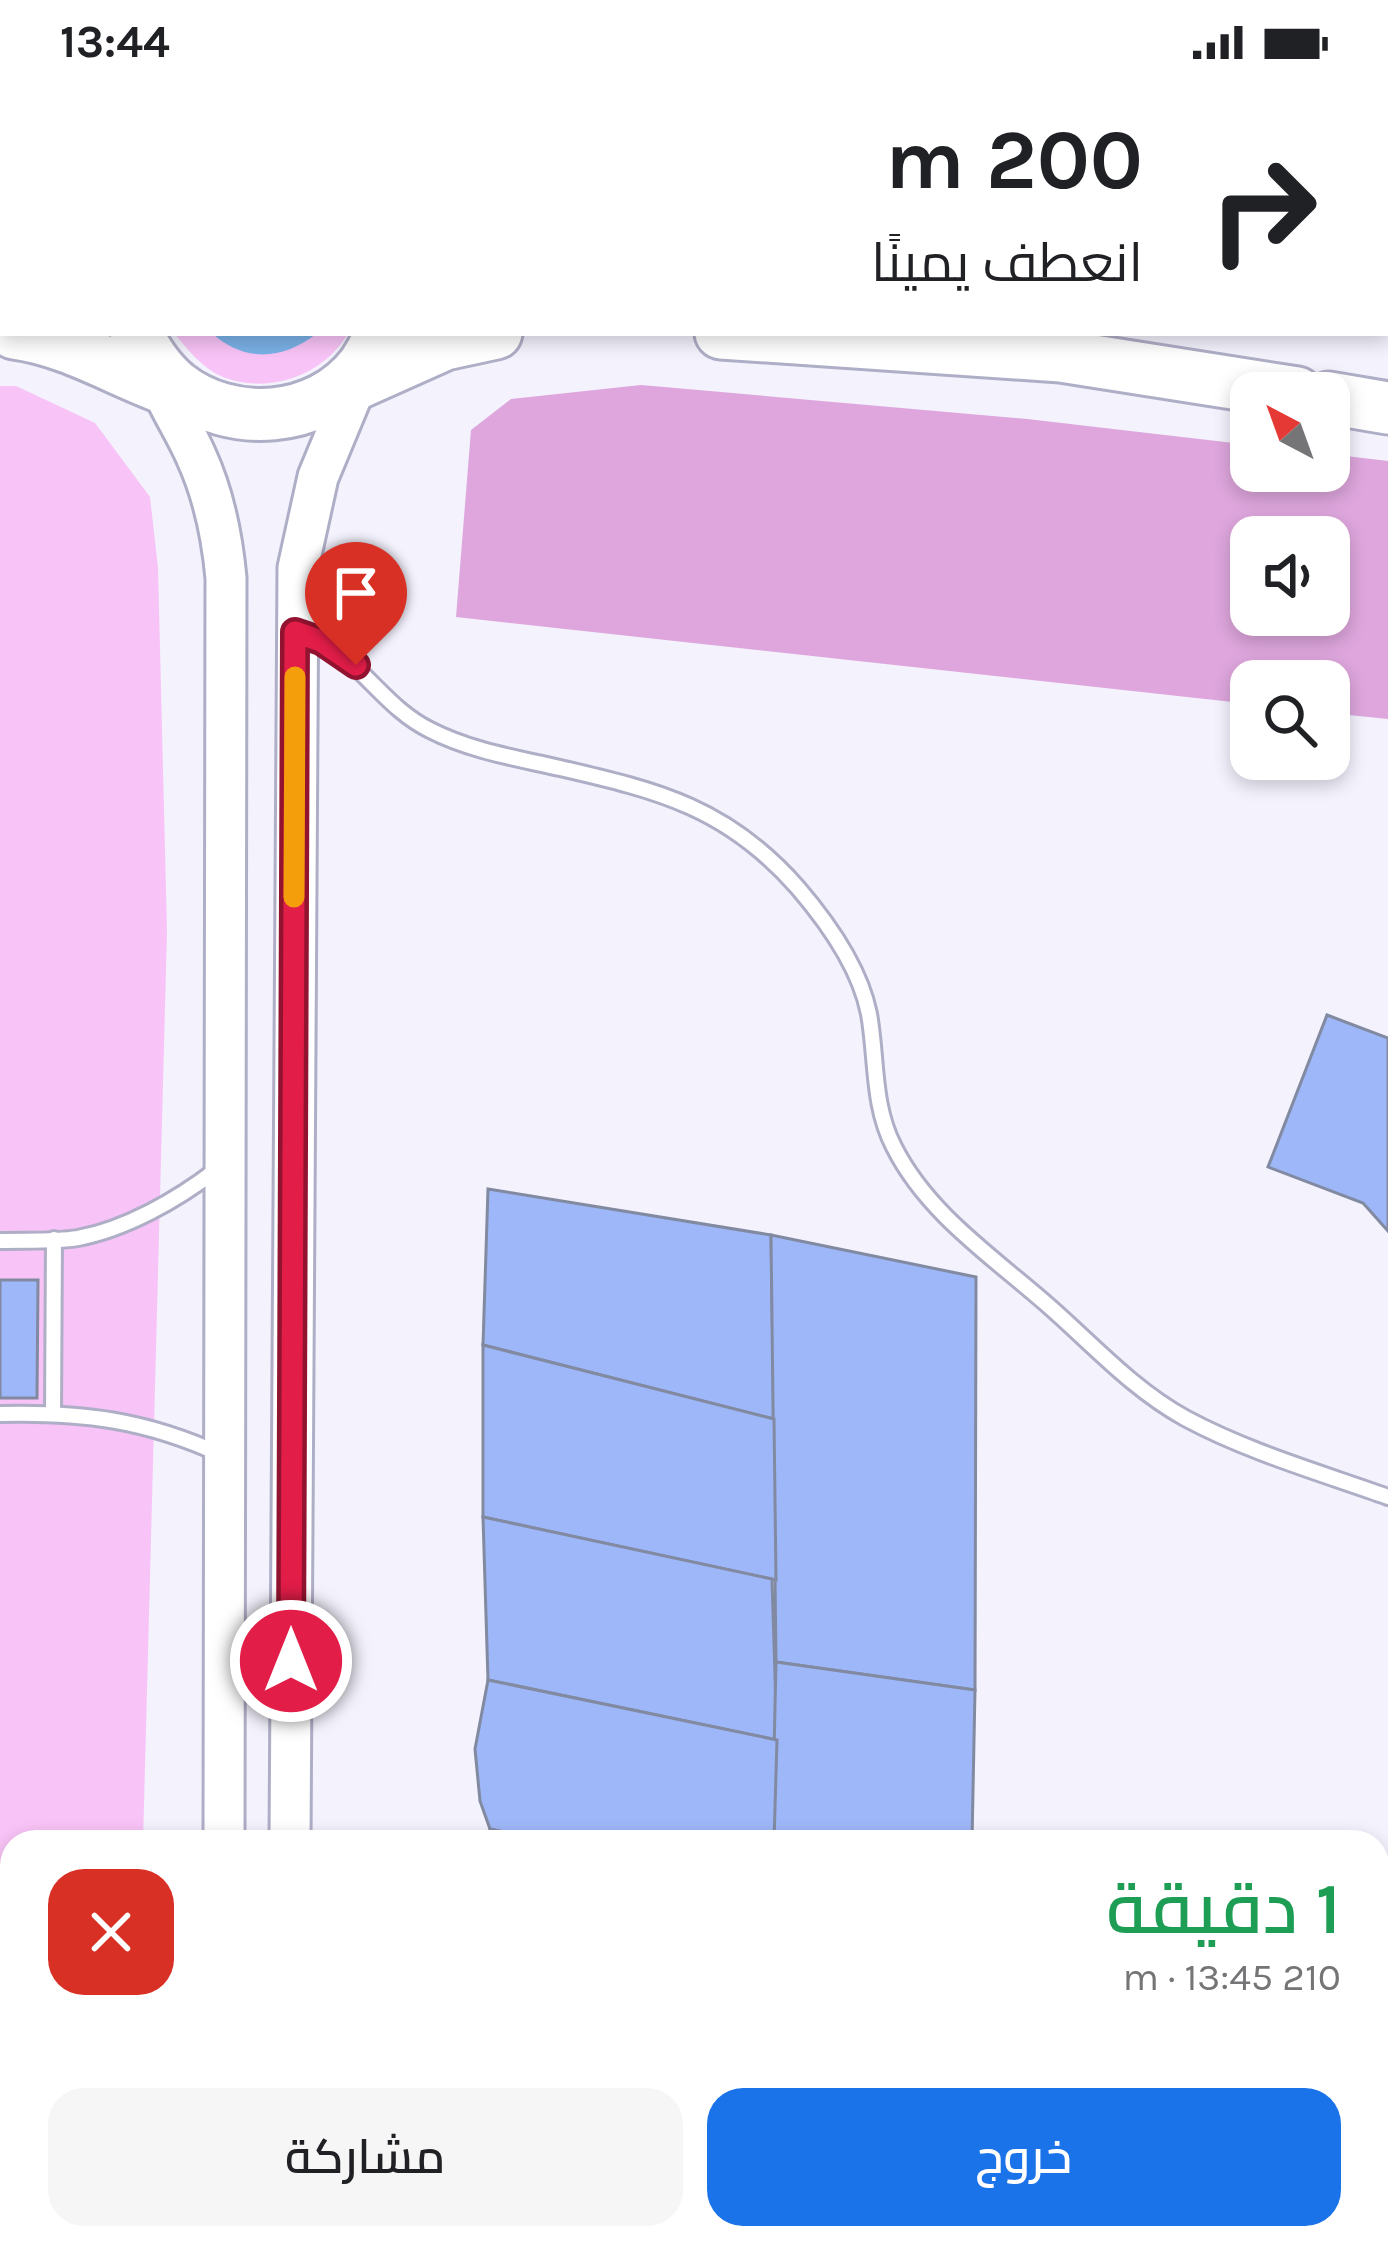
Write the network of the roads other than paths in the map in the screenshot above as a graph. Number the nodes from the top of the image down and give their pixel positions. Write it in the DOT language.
graph roads {
  1 [pos="32,336"];
  2 [pos="482,336"];
  3 [pos="765,336"];
  4 [pos="161,370"];
  5 [pos="357,370"];
  6 [pos="1230,382"];
  7 [pos="1350,402"];
  8 [pos="1388,408"];
  9 [pos="295,632"];
  10 [pos="224,1163"];
  11 [pos="54,1239"];
  12 [pos="0,1241"];
  13 [pos="53,1413"];
  14 [pos="0,1414"];
  15 [pos="223,1456"];
  16 [pos="1388,1497"];
  17 [pos="224,1830"];
  18 [pos="290,1830"];
  1 -- 4 [label="highway"];
  2 -- 5 [label="highway"];
  3 -- 6 [label="highway"];
  4 -- 5 [label="highway"];
  4 -- 10 [label="main road"];
  5 -- 9 [label="main road"];
  7 -- 8 [label="highway"];
  9 -- 16 [label="lane"];
  9 -- 18 [label="main road"];
  10 -- 11 [label="lane"];
  10 -- 15 [label="main road"];
  11 -- 12 [label="lane"];
  11 -- 13 [label="lane"];
  13 -- 14 [label="lane"];
  13 -- 15 [label="lane"];
  15 -- 17 [label="main road"];
}
